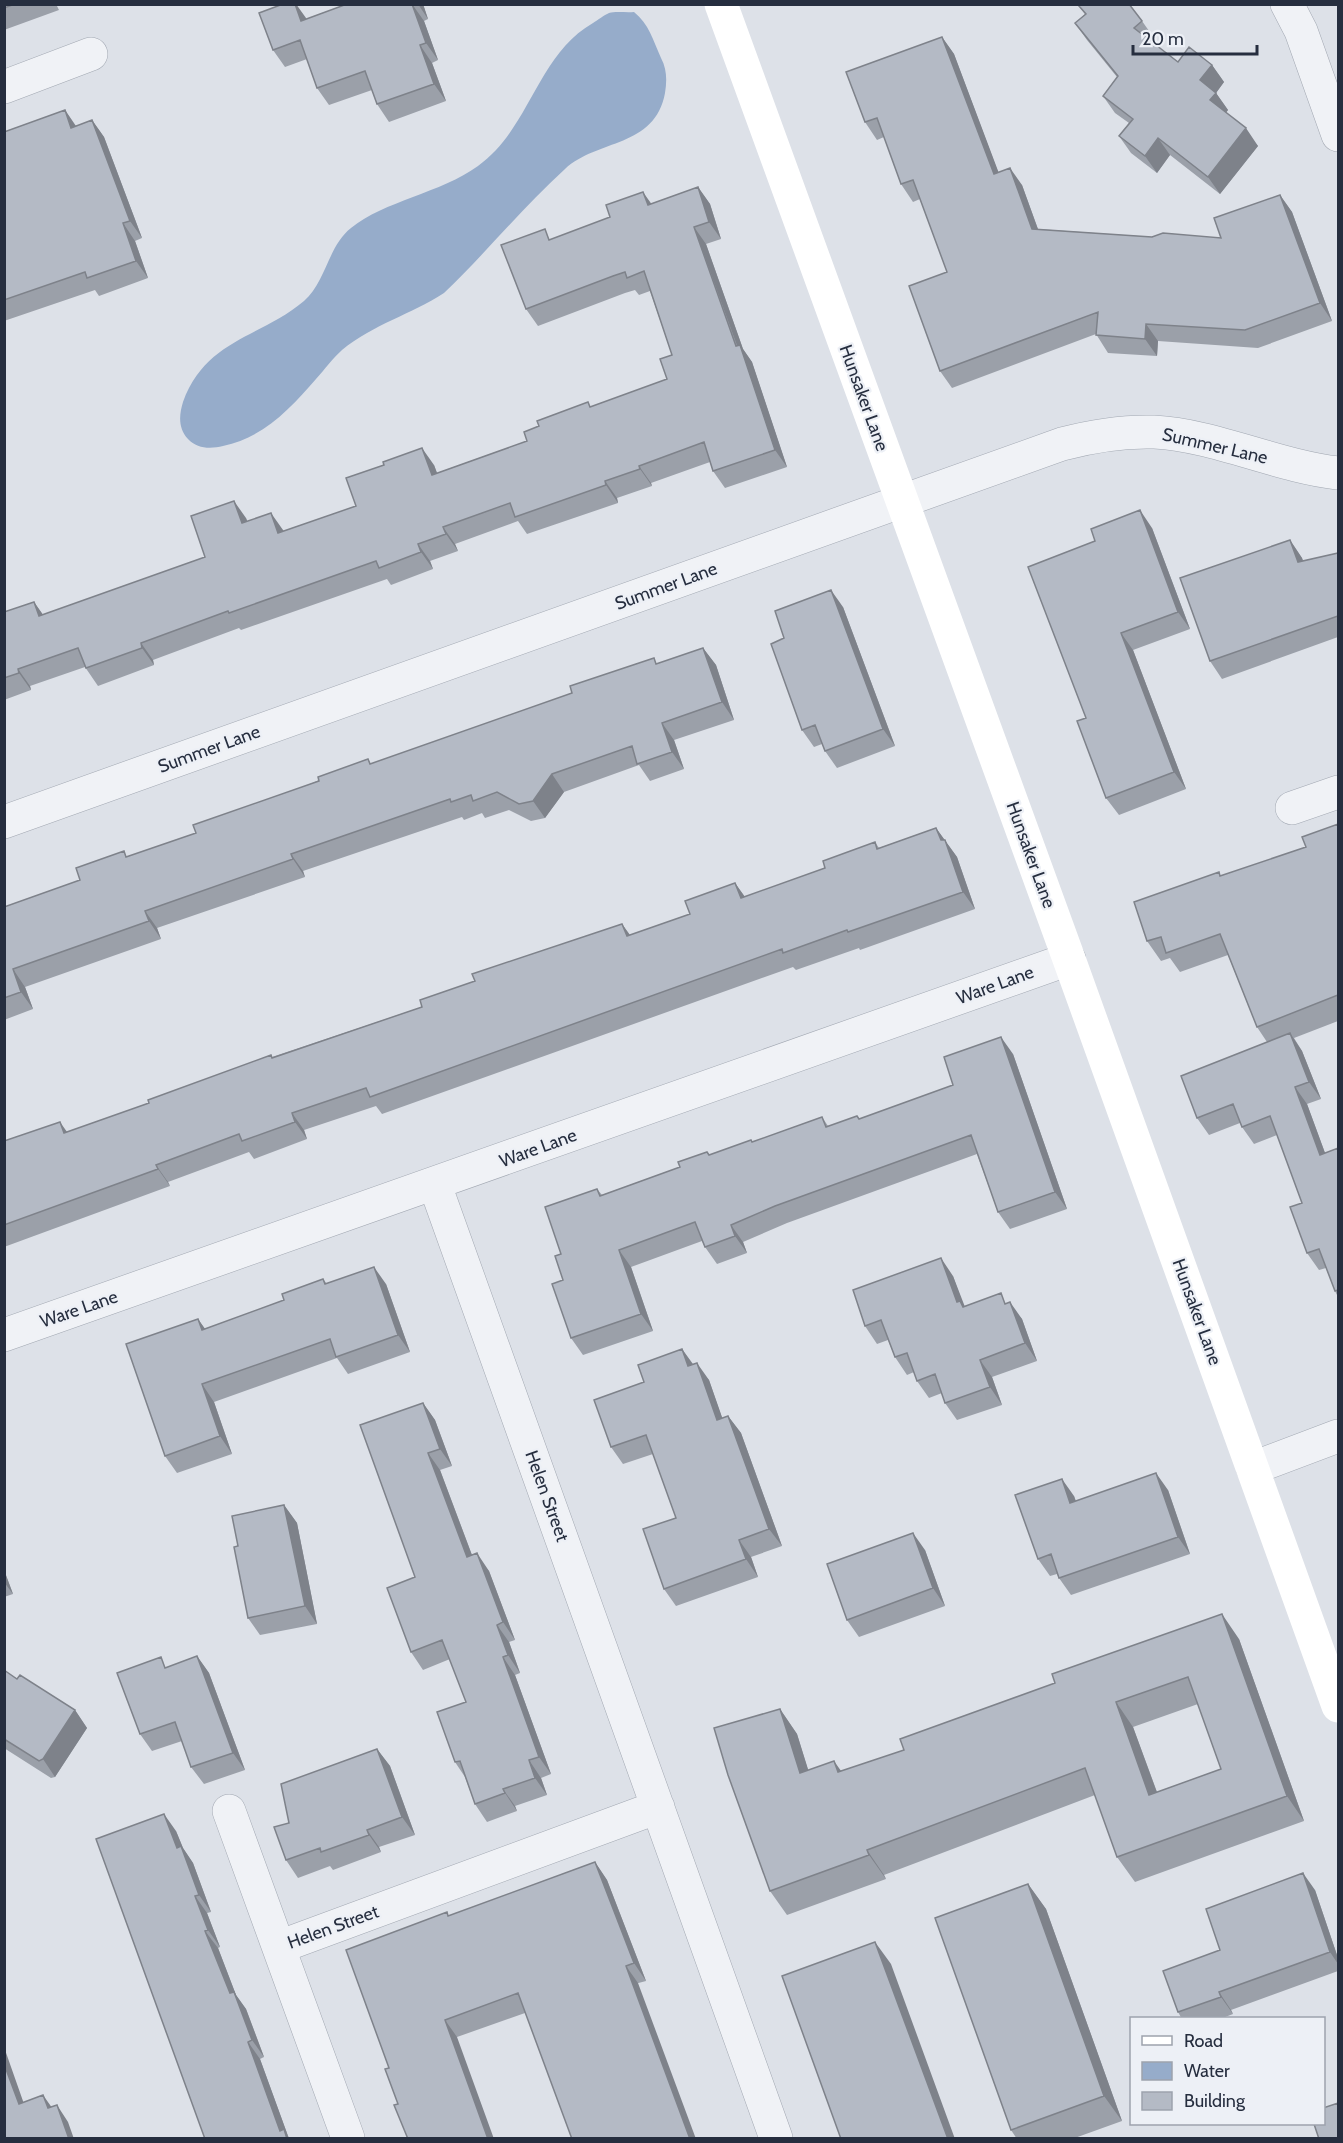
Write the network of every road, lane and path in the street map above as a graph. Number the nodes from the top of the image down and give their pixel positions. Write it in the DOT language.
graph roads {
  1 [pos="721,4"];
  2 [pos="1287,4"];
  3 [pos="91,54"];
  4 [pos="4,87"];
  5 [pos="1338,135"];
  6 [pos="1338,473"];
  7 [pos="902,502"];
  8 [pos="1338,792"];
  9 [pos="1292,808"];
  10 [pos="4,822"];
  11 [pos="1070,959"];
  12 [pos="435,1185"];
  13 [pos="4,1335"];
  14 [pos="1338,1436"];
  15 [pos="1253,1468"];
  16 [pos="1338,1706"];
  17 [pos="658,1808"];
  18 [pos="229,1811"];
  19 [pos="279,1947"];
  20 [pos="348,2139"];
  21 [pos="776,2139"];
  1 -- 7 [label="street, Hunsaker Lane"];
  2 -- 5 [label="street"];
  3 -- 4 [label="street"];
  6 -- 7 [label="street, Summer Lane"];
  7 -- 10 [label="street, Summer Lane"];
  7 -- 11 [label="street, Hunsaker Lane"];
  8 -- 9 [label="street"];
  11 -- 12 [label="street, Ware Lane"];
  11 -- 15 [label="street, Hunsaker Lane"];
  12 -- 13 [label="street, Ware Lane"];
  12 -- 17 [label="street, Helen Street"];
  14 -- 15 [label="street"];
  15 -- 16 [label="street, Hunsaker Lane"];
  17 -- 19 [label="street, Helen Street"];
  17 -- 21 [label="street, Helen Street"];
  18 -- 19 [label="street"];
  19 -- 20 [label="street"];
}
